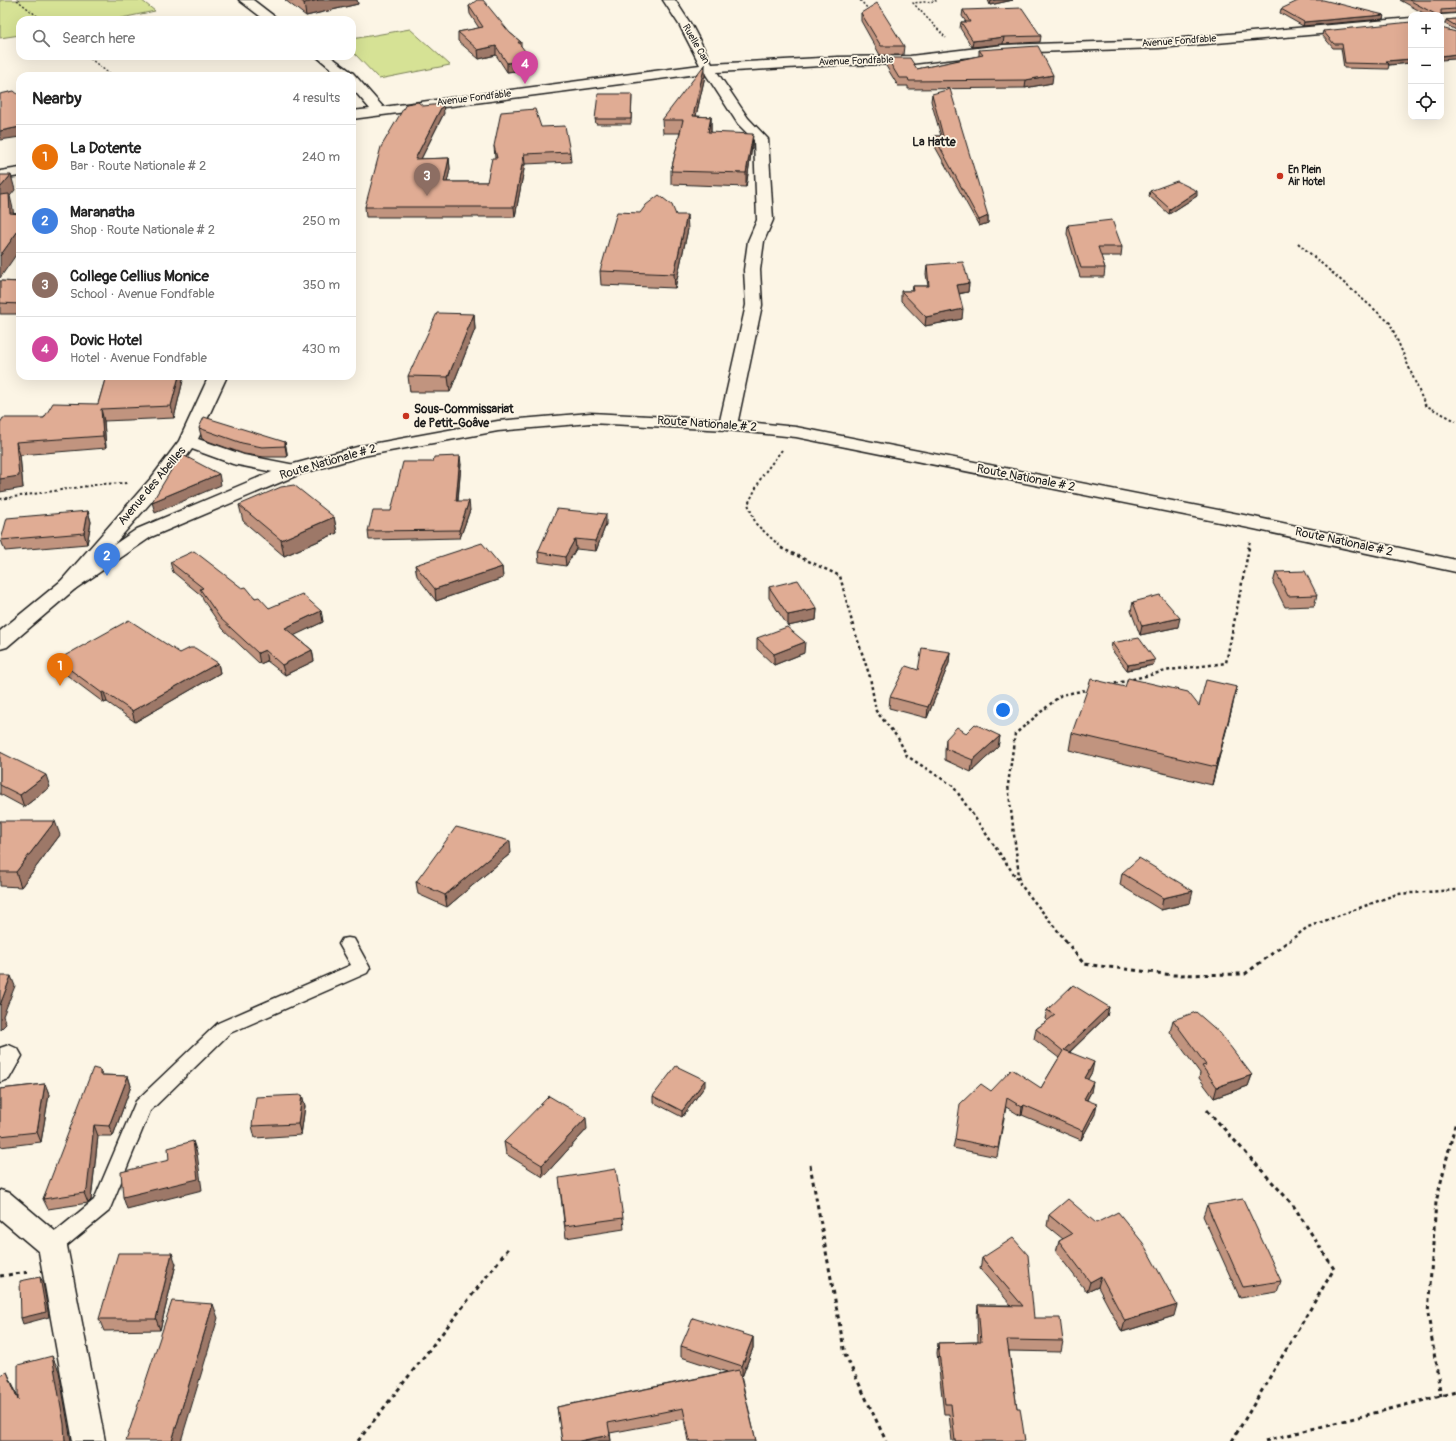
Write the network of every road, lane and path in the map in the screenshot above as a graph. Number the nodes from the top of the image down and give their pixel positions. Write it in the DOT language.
graph roads {
  1 [pos="17,0"];
  2 [pos="245,0"];
  3 [pos="669,0"];
  4 [pos="860,0"];
  5 [pos="935,0"];
  6 [pos="872,14"];
  7 [pos="37,16"];
  8 [pos="267,16"];
  9 [pos="1456,18"];
  10 [pos="1444,20"];
  11 [pos="1408,22"];
  12 [pos="961,54"];
  13 [pos="92,60"];
  14 [pos="327,60"];
  15 [pos="710,68"];
  16 [pos="107,72"];
  17 [pos="343,72"];
  18 [pos="356,85"];
  19 [pos="377,111"];
  20 [pos="356,114"];
  21 [pos="356,122"];
  22 [pos="16,173"];
  23 [pos="0,175"];
  24 [pos="1298,243"];
  25 [pos="216,380"];
  26 [pos="1456,421"];
  27 [pos="728,425"];
  28 [pos="796,432"];
  29 [pos="188,442"];
  30 [pos="293,470"];
  31 [pos="159,481"];
  32 [pos="0,499"];
  33 [pos="1254,523"];
  34 [pos="1456,566"];
  35 [pos="68,585"];
  36 [pos="0,642"];
  37 [pos="1103,686"];
  38 [pos="1096,688"];
  39 [pos="1020,884"];
  40 [pos="1456,890"];
  41 [pos="348,944"];
  42 [pos="1207,1110"];
  43 [pos="1456,1121"];
  44 [pos="810,1165"];
  45 [pos="0,1202"];
  46 [pos="52,1246"];
  47 [pos="508,1249"];
  48 [pos="1456,1392"];
  49 [pos="1441,1397"];
  50 [pos="89,1441"];
  51 [pos="358,1441"];
  52 [pos="886,1441"];
  53 [pos="1232,1441"];
  54 [pos="1265,1441"];
  1 -- 7 [label="path"];
  2 -- 8 [label="street"];
  3 -- 15 [label="street, Ruelle Can"];
  4 -- 6 [label="path"];
  5 -- 12 [label="path"];
  9 -- 10 [label="street"];
  11 -- 12 [label="street, Avenue Fondfable"];
  12 -- 15 [label="street, Avenue Fondfable"];
  13 -- 16 [label="path"];
  14 -- 17 [label="street"];
  15 -- 19 [label="street, Avenue Fondfable"];
  15 -- 27 [label="street, Ruelle Can"];
  18 -- 19 [label="street"];
  19 -- 20 [label="street, Avenue Fondfable"];
  19 -- 21 [label="street, Avenue Fondfable"];
  22 -- 23 [label="street"];
  24 -- 26 [label="path"];
  25 -- 29 [label="street, Avenue des Abeilles"];
  27 -- 28 [label="street, Route Nationale # 2"];
  27 -- 30 [label="street, Route Nationale # 2"];
  28 -- 33 [label="street, Route Nationale # 2"];
  28 -- 39 [label="path"];
  29 -- 30 [label="street"];
  29 -- 31 [label="street, Avenue des Abeilles"];
  30 -- 35 [label="street, Route Nationale # 2"];
  31 -- 32 [label="path"];
  31 -- 35 [label="street, Avenue des Abeilles"];
  33 -- 34 [label="street, Route Nationale # 2"];
  33 -- 37 [label="path"];
  35 -- 36 [label="street, Route Nationale # 2"];
  38 -- 39 [label="path"];
  39 -- 40 [label="path"];
  41 -- 46 [label="lane"];
  42 -- 53 [label="path"];
  43 -- 49 [label="path"];
  44 -- 52 [label="path"];
  45 -- 46 [label="street"];
  46 -- 50 [label="street"];
  47 -- 51 [label="path"];
  48 -- 49 [label="path"];
  49 -- 54 [label="path"];
}
